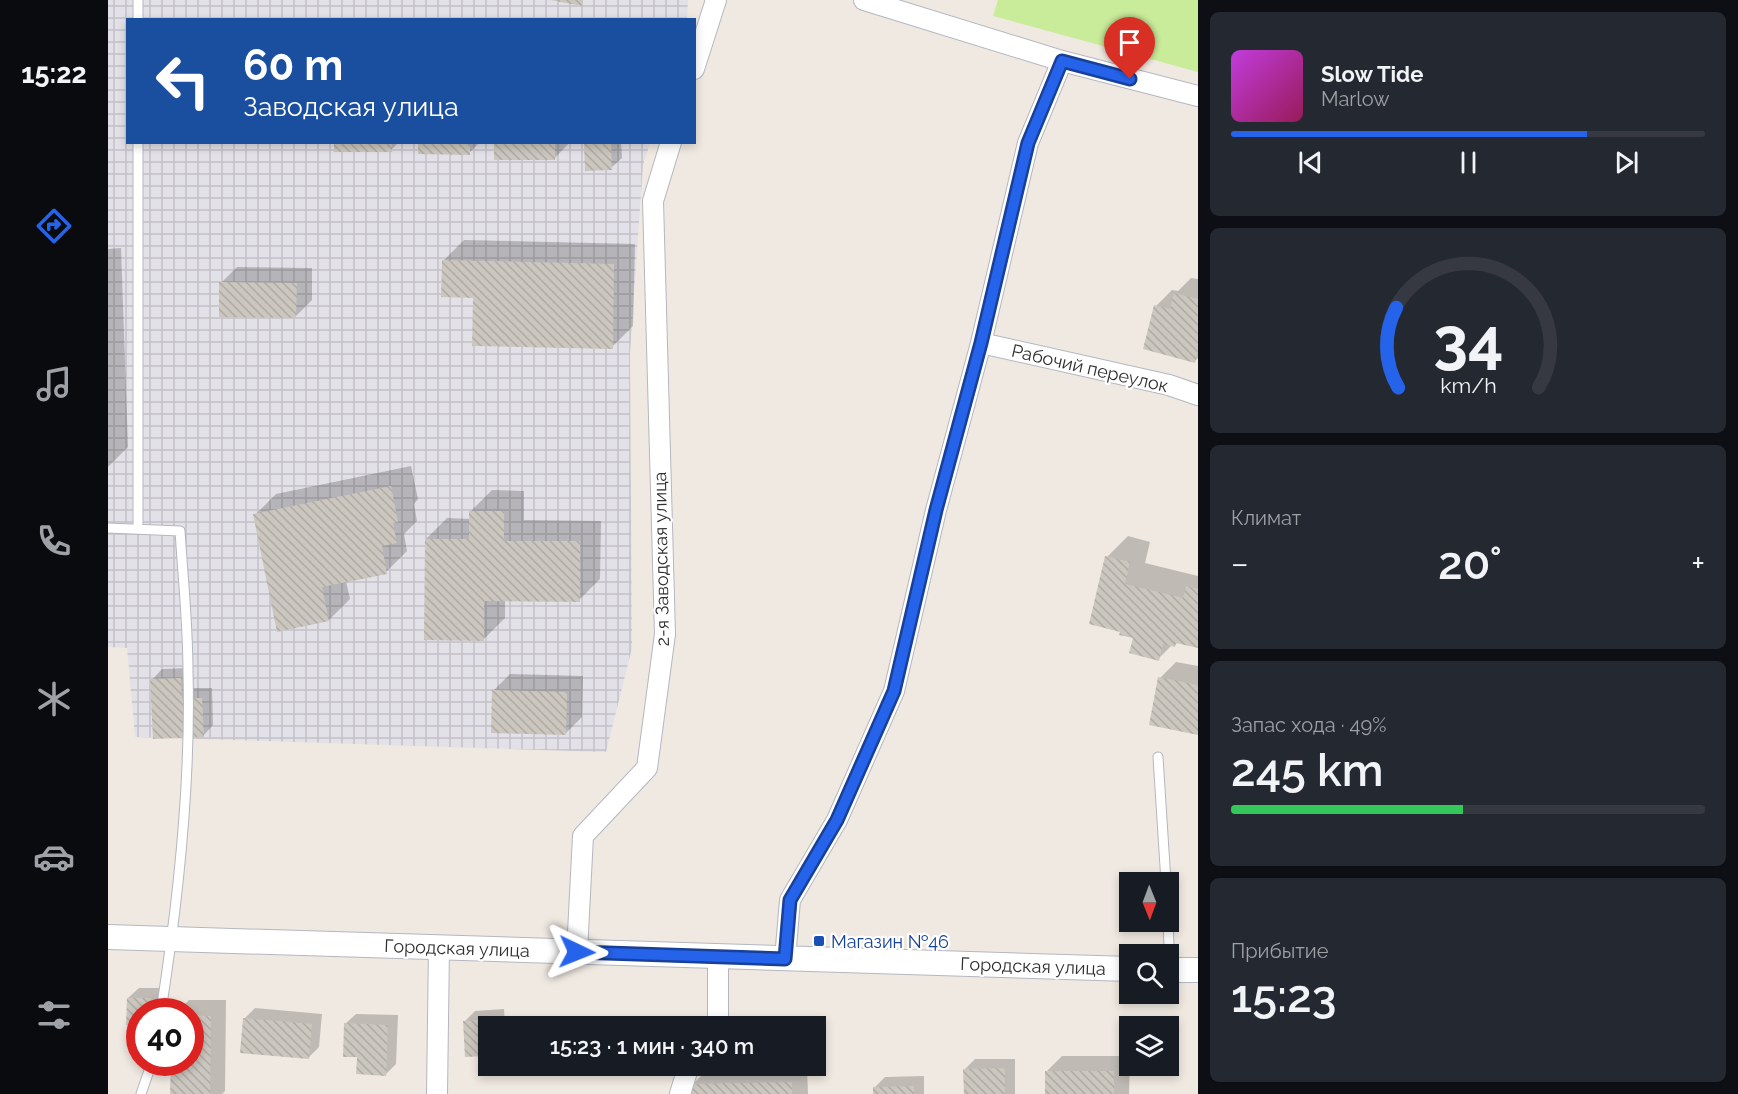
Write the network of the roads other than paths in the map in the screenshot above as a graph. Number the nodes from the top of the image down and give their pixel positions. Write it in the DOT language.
graph roads {
  1 [pos="138,0"];
  2 [pos="716,0"];
  3 [pos="864,0"];
  4 [pos="138,18"];
  5 [pos="1062,61"];
  6 [pos="696,63"];
  7 [pos="1198,96"];
  8 [pos="138,144"];
  9 [pos="670,144"];
  10 [pos="981,343"];
  11 [pos="1198,395"];
  12 [pos="108,528"];
  13 [pos="138,529"];
  14 [pos="1158,757"];
  15 [pos="1165,872"];
  16 [pos="108,937"];
  17 [pos="172,939"];
  18 [pos="439,947"];
  19 [pos="577,952"];
  20 [pos="718,957"];
  21 [pos="785,959"];
  22 [pos="1119,969"];
  23 [pos="1179,970"];
  24 [pos="1198,970"];
  25 [pos="163,998"];
  26 [pos="718,1016"];
  27 [pos="147,1076"];
  28 [pos="686,1076"];
  29 [pos="141,1094"];
  30 [pos="437,1094"];
  31 [pos="680,1094"];
  1 -- 4 [label="lane"];
  2 -- 6 [label="street"];
  3 -- 5 [label="street"];
  5 -- 7 [label="street"];
  5 -- 10 [label="street"];
  8 -- 13 [label="lane"];
  9 -- 19 [label="street, 2-я Заводская улица"];
  10 -- 11 [label="street, Рабочий переулок"];
  10 -- 21 [label="street"];
  12 -- 13 [label="lane"];
  13 -- 17 [label="lane"];
  14 -- 15 [label="lane"];
  16 -- 17 [label="street, Городская улица"];
  17 -- 18 [label="street, Городская улица"];
  17 -- 25 [label="lane"];
  18 -- 19 [label="street, Городская улица"];
  18 -- 30 [label="street"];
  19 -- 20 [label="street, Городская улица"];
  20 -- 21 [label="street, Городская улица"];
  20 -- 26 [label="street"];
  21 -- 22 [label="street, Городская улица"];
  23 -- 24 [label="street"];
  27 -- 29 [label="lane"];
  28 -- 31 [label="street"];
}
